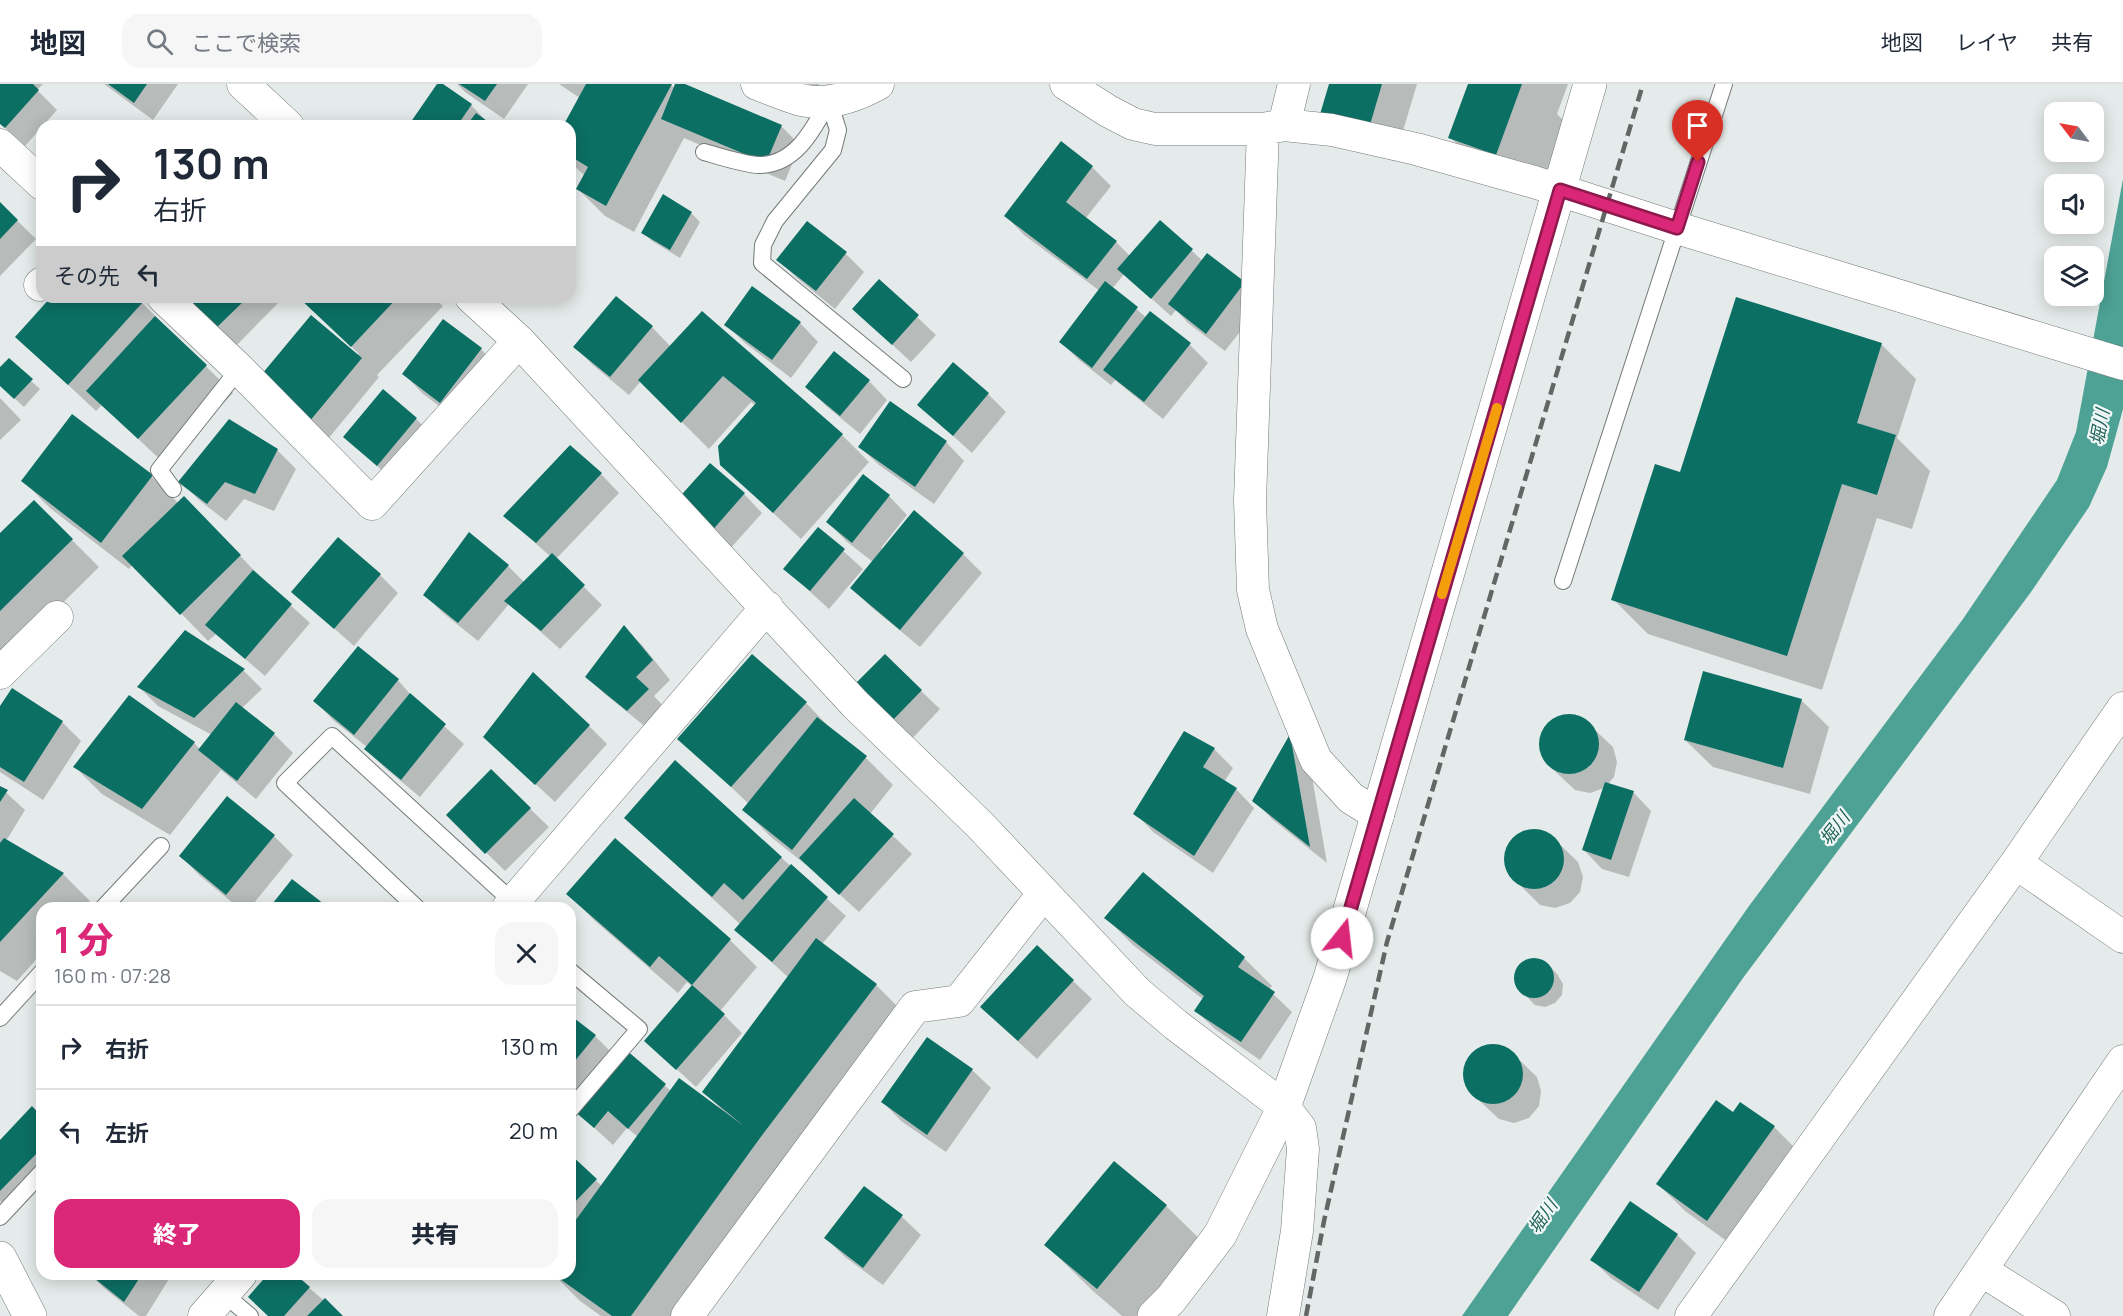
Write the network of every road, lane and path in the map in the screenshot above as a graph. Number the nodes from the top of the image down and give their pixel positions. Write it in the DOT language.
graph roads {
  1 [pos="243,84"];
  2 [pos="757,84"];
  3 [pos="878,84"];
  4 [pos="1065,84"];
  5 [pos="1294,84"];
  6 [pos="1590,84"];
  7 [pos="1724,84"];
  8 [pos="829,101"];
  9 [pos="282,120"];
  10 [pos="1274,127"];
  11 [pos="0,145"];
  12 [pos="704,152"];
  13 [pos="36,178"];
  14 [pos="1560,190"];
  15 [pos="1677,228"];
  16 [pos="169,303"];
  17 [pos="478,303"];
  18 [pos="519,341"];
  19 [pos="2123,364"];
  20 [pos="239,369"];
  21 [pos="903,379"];
  22 [pos="173,489"];
  23 [pos="1563,581"];
  24 [pos="767,607"];
  25 [pos="57,617"];
  26 [pos="0,673"];
  27 [pos="2123,708"];
  28 [pos="1378,814"];
  29 [pos="161,846"];
  30 [pos="2016,862"];
  31 [pos="1044,893"];
  32 [pos="108,902"];
  33 [pos="411,902"];
  34 [pos="508,902"];
  35 [pos="514,902"];
  36 [pos="2123,937"];
  37 [pos="576,976"];
  38 [pos="36,979"];
  39 [pos="0,1018"];
  40 [pos="2123,1061"];
  41 [pos="576,1103"];
  42 [pos="1284,1107"];
  43 [pos="36,1179"];
  44 [pos="0,1218"];
  45 [pos="0,1258"];
  46 [pos="1981,1270"];
  47 [pos="223,1294"];
  48 [pos="30,1316"];
  49 [pos="250,1316"];
  50 [pos="687,1316"];
  51 [pos="1154,1316"];
  52 [pos="1283,1316"];
  53 [pos="1691,1316"];
  54 [pos="1950,1316"];
  55 [pos="2054,1316"];
  1 -- 9 [label="street"];
  2 -- 8 [label="street"];
  3 -- 8 [label="street"];
  4 -- 10 [label="street"];
  5 -- 10 [label="street"];
  6 -- 14 [label="street"];
  7 -- 15 [label="lane"];
  8 -- 12 [label="lane"];
  8 -- 21 [label="lane"];
  10 -- 14 [label="street"];
  10 -- 28 [label="street"];
  11 -- 13 [label="street"];
  14 -- 15 [label="street"];
  14 -- 28 [label="street"];
  15 -- 19 [label="street"];
  15 -- 23 [label="lane"];
  16 -- 20 [label="street"];
  17 -- 18 [label="street"];
  18 -- 20 [label="street"];
  18 -- 24 [label="street"];
  20 -- 22 [label="lane"];
  24 -- 31 [label="street"];
  24 -- 35 [label="street"];
  25 -- 26 [label="street"];
  27 -- 30 [label="street"];
  28 -- 42 [label="street"];
  29 -- 32 [label="lane"];
  30 -- 36 [label="street"];
  30 -- 53 [label="street"];
  31 -- 42 [label="street"];
  31 -- 50 [label="street"];
  33 -- 34 [label="lane"];
  37 -- 41 [label="lane"];
  38 -- 39 [label="lane"];
  40 -- 46 [label="street"];
  42 -- 51 [label="street"];
  42 -- 52 [label="street"];
  43 -- 44 [label="lane"];
  45 -- 48 [label="street"];
  46 -- 54 [label="street"];
  46 -- 55 [label="street"];
  47 -- 49 [label="lane"];
}
